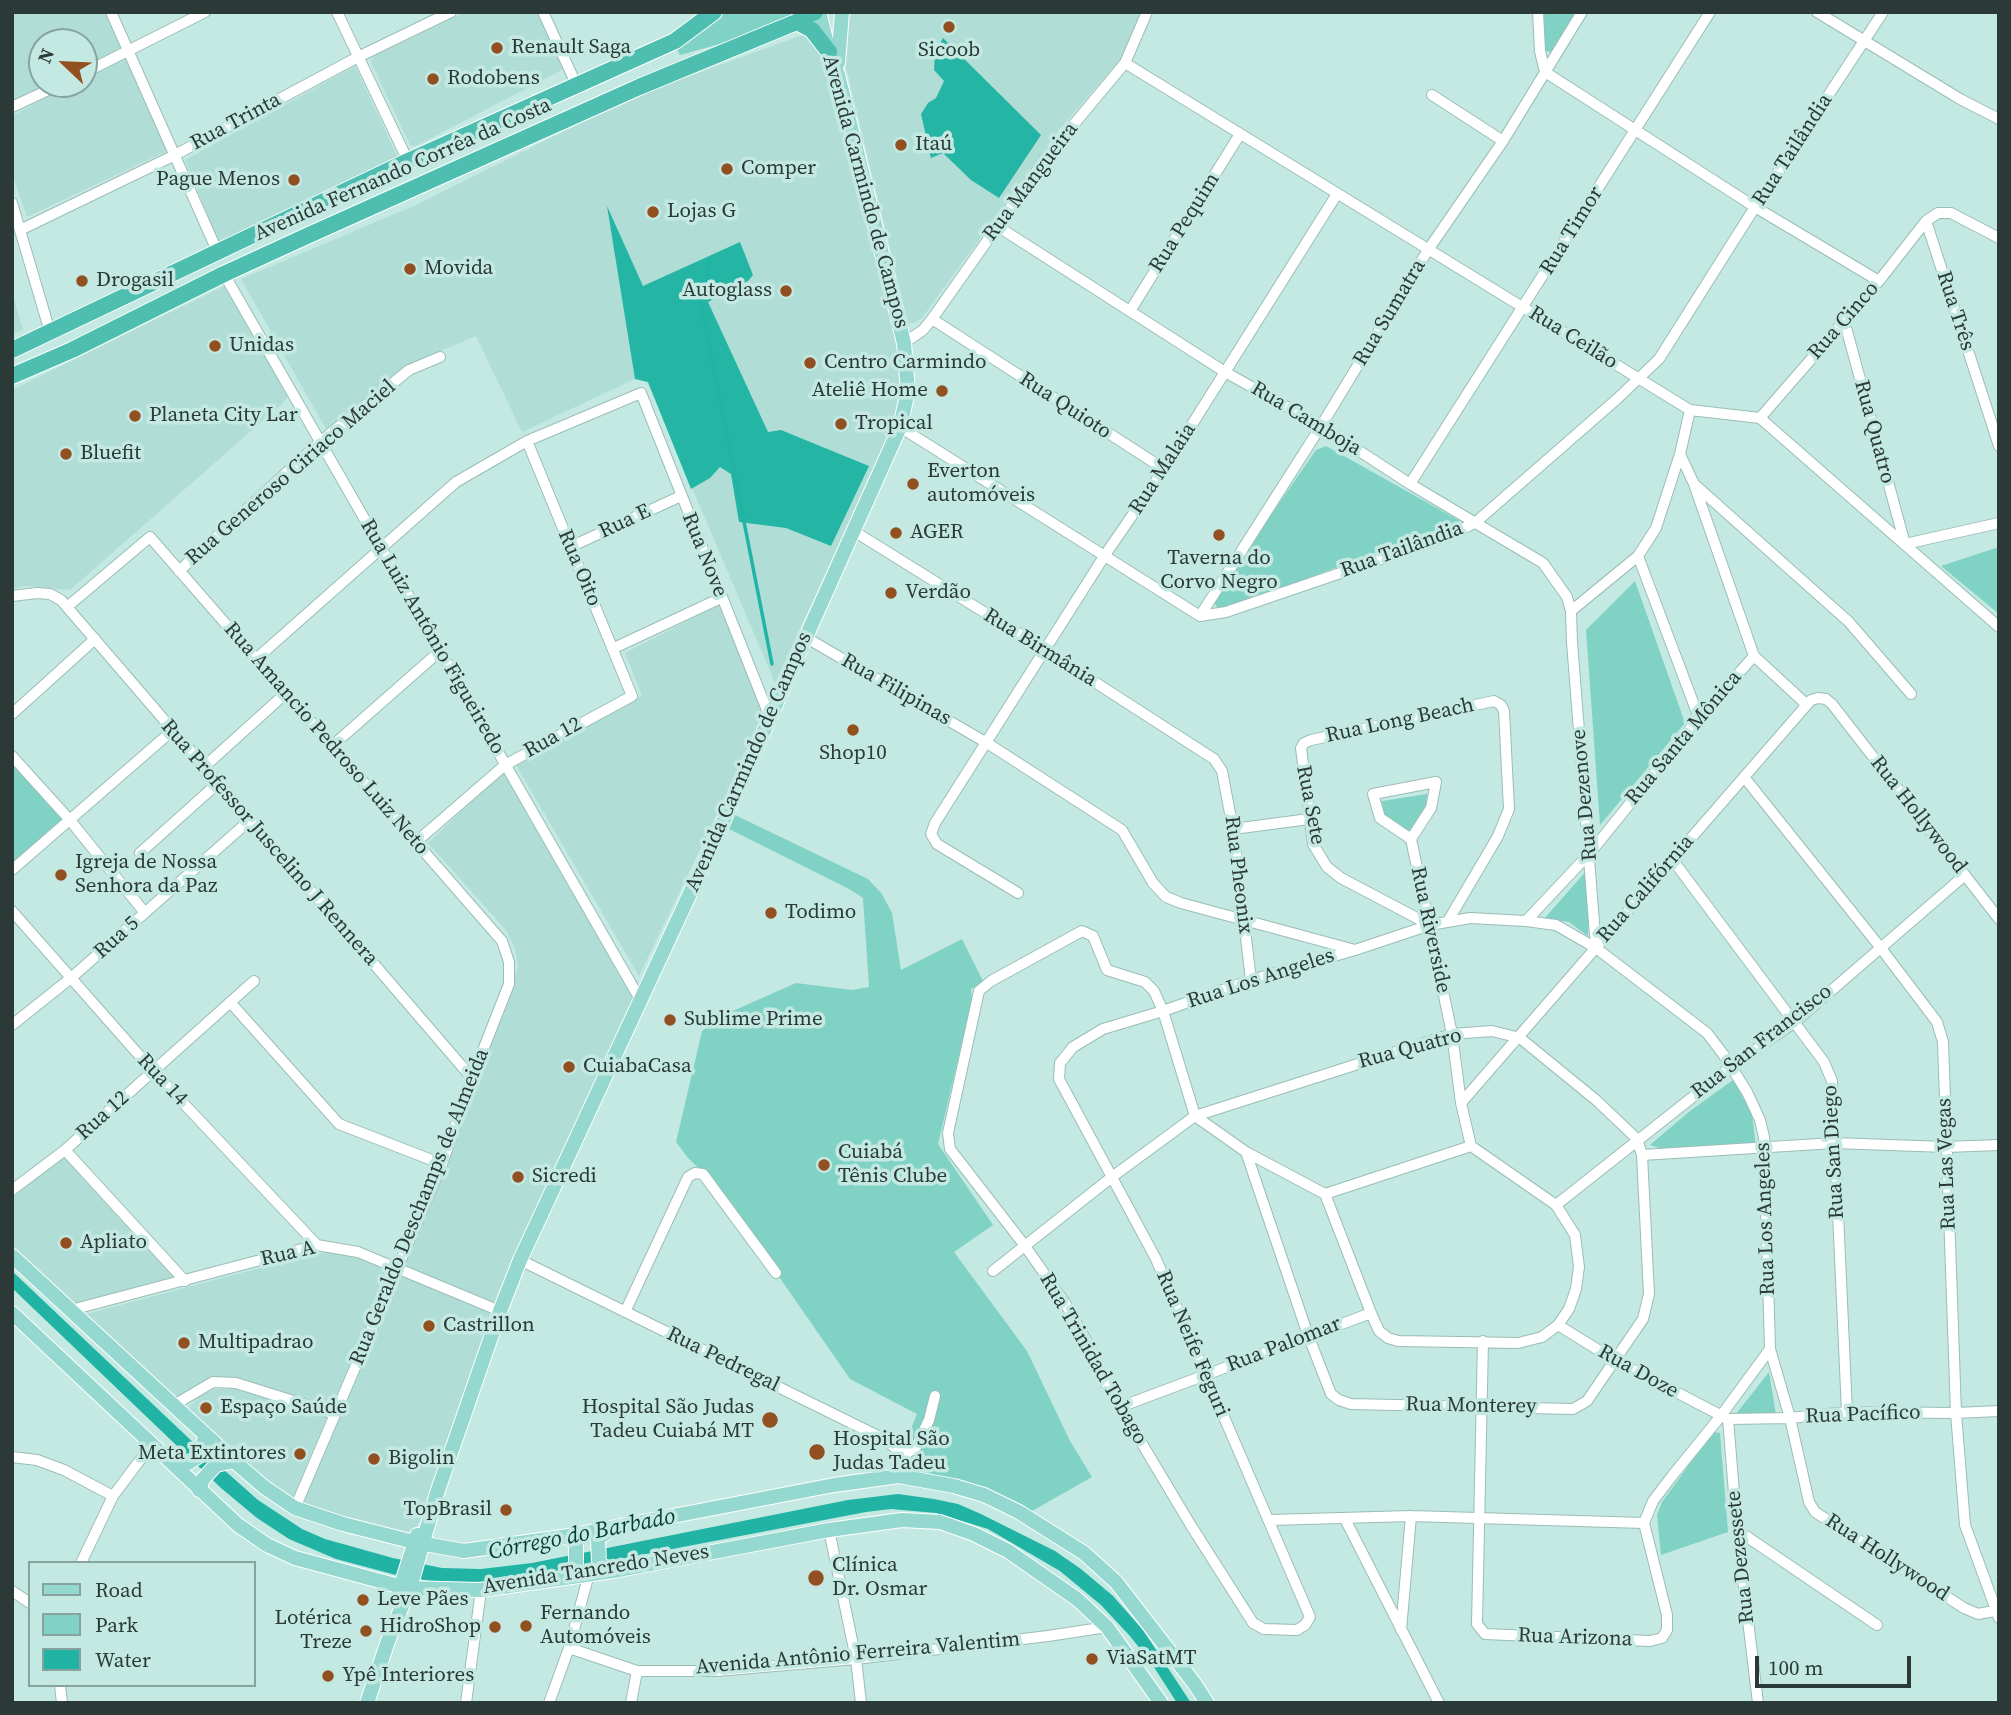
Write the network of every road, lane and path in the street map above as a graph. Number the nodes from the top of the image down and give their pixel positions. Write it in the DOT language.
graph roads {
  1 [pos="111,12"];
  2 [pos="205,12"];
  3 [pos="337,12"];
  4 [pos="451,12"];
  5 [pos="543,12"];
  6 [pos="714,12"];
  7 [pos="817,12"];
  8 [pos="842,12"];
  9 [pos="1147,12"];
  10 [pos="1538,12"];
  11 [pos="1582,12"];
  12 [pos="1710,12"];
  13 [pos="1817,12"];
  14 [pos="1884,12"];
  15 [pos="797,22"];
  16 [pos="1864,42"];
  17 [pos="829,52"];
  18 [pos="128,53"];
  19 [pos="358,57"];
  20 [pos="1125,62"];
  21 [pos="98,67"];
  22 [pos="1545,72"];
  23 [pos="838,75"];
  24 [pos="577,86"];
  25 [pos="1432,95"];
  26 [pos="31,98"];
  27 [pos="12,107"];
  28 [pos="1999,119"];
  29 [pos="1635,130"];
  30 [pos="1240,134"];
  31 [pos="1503,141"];
  32 [pos="173,156"];
  33 [pos="408,161"];
  34 [pos="1337,194"];
  35 [pos="12,203"];
  36 [pos="1755,206"];
  37 [pos="1926,222"];
  38 [pos="997,226"];
  39 [pos="20,230"];
  40 [pos="1999,238"];
  41 [pos="1428,250"];
  42 [pos="218,253"];
  43 [pos="224,274"];
  44 [pos="1879,281"];
  45 [pos="1524,307"];
  46 [pos="1130,311"];
  47 [pos="932,319"];
  48 [pos="1844,320"];
  49 [pos="50,332"];
  50 [pos="904,343"];
  51 [pos="12,350"];
  52 [pos="440,357"];
  53 [pos="12,368"];
  54 [pos="1225,372"];
  55 [pos="12,376"];
  56 [pos="1639,379"];
  57 [pos="1690,410"];
  58 [pos="1760,418"];
  59 [pos="1321,426"];
  60 [pos="901,427"];
  61 [pos="527,441"];
  62 [pos="320,442"];
  63 [pos="1999,446"];
  64 [pos="1680,454"];
  65 [pos="1164,469"];
  66 [pos="1410,484"];
  67 [pos="1694,484"];
  68 [pos="681,496"];
  69 [pos="1476,522"];
  70 [pos="1999,523"];
  71 [pos="852,530"];
  72 [pos="1905,544"];
  73 [pos="380,547"];
  74 [pos="570,547"];
  75 [pos="1105,555"];
  76 [pos="1638,556"];
  77 [pos="179,571"];
  78 [pos="12,596"];
  79 [pos="721,598"];
  80 [pos="67,607"];
  81 [pos="1571,611"];
  82 [pos="1200,616"];
  83 [pos="1999,627"];
  84 [pos="805,637"];
  85 [pos="95,639"];
  86 [pos="1572,642"];
  87 [pos="614,648"];
  88 [pos="1045,650"];
  89 [pos="440,652"];
  90 [pos="1754,656"];
  91 [pos="256,659"];
  92 [pos="286,693"];
  93 [pos="1911,694"];
  94 [pos="632,696"];
  95 [pos="1806,704"];
  96 [pos="12,714"];
  97 [pos="769,715"];
  98 [pos="1699,718"];
  99 [pos="173,730"];
  100 [pos="987,743"];
  101 [pos="332,746"];
  102 [pos="1301,748"];
  103 [pos="12,756"];
  104 [pos="505,765"];
  105 [pos="204,767"];
  106 [pos="1222,771"];
  107 [pos="1744,778"];
  108 [pos="218,783"];
  109 [pos="69,819"];
  110 [pos="1309,819"];
  111 [pos="250,820"];
  112 [pos="1233,829"];
  113 [pos="1410,839"];
  114 [pos="416,842"];
  115 [pos="140,853"];
  116 [pos="1590,853"];
  117 [pos="1672,859"];
  118 [pos="12,870"];
  119 [pos="1965,875"];
  120 [pos="1018,892"];
  121 [pos="12,911"];
  122 [pos="145,913"];
  123 [pos="1244,919"];
  124 [pos="1999,919"];
  125 [pos="1448,921"];
  126 [pos="1526,921"];
  127 [pos="1430,925"];
  128 [pos="502,941"];
  129 [pos="1880,947"];
  130 [pos="1596,948"];
  131 [pos="1355,950"];
  132 [pos="71,978"];
  133 [pos="1251,980"];
  134 [pos="254,981"];
  135 [pos="641,1001"];
  136 [pos="230,1002"];
  137 [pos="1163,1011"];
  138 [pos="1795,1022"];
  139 [pos="12,1026"];
  140 [pos="1452,1034"];
  141 [pos="1520,1038"];
  142 [pos="1732,1066"];
  143 [pos="153,1071"];
  144 [pos="471,1079"];
  145 [pos="1059,1079"];
  146 [pos="1461,1104"];
  147 [pos="1195,1115"];
  148 [pos="1637,1139"];
  149 [pos="1834,1143"];
  150 [pos="1999,1145"];
  151 [pos="1471,1146"];
  152 [pos="1946,1147"];
  153 [pos="1765,1149"];
  154 [pos="65,1150"];
  155 [pos="1246,1152"];
  156 [pos="1642,1155"];
  157 [pos="442,1164"];
  158 [pos="1112,1177"];
  159 [pos="12,1190"];
  160 [pos="1325,1194"];
  161 [pos="1556,1205"];
  162 [pos="317,1245"];
  163 [pos="1025,1246"];
  164 [pos="12,1256"];
  165 [pos="520,1260"];
  166 [pos="398,1268"];
  167 [pos="993,1271"];
  168 [pos="776,1273"];
  169 [pos="185,1281"];
  170 [pos="71,1310"];
  171 [pos="500,1311"];
  172 [pos="625,1312"];
  173 [pos="1371,1313"];
  174 [pos="13,1314"];
  175 [pos="1558,1325"];
  176 [pos="1308,1335"];
  177 [pos="1483,1341"];
  178 [pos="1770,1349"];
  179 [pos="1616,1361"];
  180 [pos="1204,1376"];
  181 [pos="935,1396"];
  182 [pos="174,1405"];
  183 [pos="1482,1405"];
  184 [pos="1120,1407"];
  185 [pos="1999,1411"];
  186 [pos="1847,1412"];
  187 [pos="1956,1413"];
  188 [pos="335,1414"];
  189 [pos="1724,1418"];
  190 [pos="1790,1418"];
  191 [pos="206,1435"];
  192 [pos="152,1444"];
  193 [pos="902,1453"];
  194 [pos="12,1457"];
  195 [pos="187,1461"];
  196 [pos="234,1461"];
  197 [pos="899,1476"];
  198 [pos="201,1484"];
  199 [pos="113,1496"];
  200 [pos="295,1508"];
  201 [pos="1411,1516"];
  202 [pos="1345,1519"];
  203 [pos="1270,1520"];
  204 [pos="1479,1520"];
  205 [pos="1644,1523"];
  206 [pos="616,1527"];
  207 [pos="829,1530"];
  208 [pos="1737,1530"];
  209 [pos="572,1541"];
  210 [pos="417,1549"];
  211 [pos="82,1561"];
  212 [pos="584,1571"];
  213 [pos="405,1585"];
  214 [pos="481,1590"];
  215 [pos="12,1591"];
  216 [pos="28,1602"];
  217 [pos="1997,1613"];
  218 [pos="1310,1617"];
  219 [pos="1877,1625"];
  220 [pos="1107,1627"];
  221 [pos="1401,1630"];
  222 [pos="569,1648"];
  223 [pos="856,1659"];
  224 [pos="637,1671"];
  225 [pos="367,1703"];
  226 [pos="466,1703"];
  227 [pos="549,1703"];
  228 [pos="631,1703"];
  229 [pos="861,1703"];
  230 [pos="1161,1703"];
  231 [pos="1207,1703"];
  232 [pos="1439,1703"];
  233 [pos="1758,1703"];
  1 -- 18 [label="street"];
  2 -- 18 [label="street"];
  3 -- 19 [label="street"];
  4 -- 19 [label="street, Rua Trinta"];
  5 -- 24 [label="street"];
  6 -- 24 [label="highway, Avenida Fernando Corrêa da Costa"];
  7 -- 15 [label="highway, Avenida Fernando Corrêa da Costa"];
  7 -- 17 [label="main road, Avenida Carmindo de Campos"];
  8 -- 23 [label="main road"];
  9 -- 20 [label="street, Rua Mangueira"];
  10 -- 22 [label="street"];
  11 -- 22 [label="street, Rua Sumatra"];
  12 -- 29 [label="street, Rua Timor"];
  13 -- 16 [label="street"];
  14 -- 16 [label="street, Rua Tailândia"];
  15 -- 17 [label="highway"];
  15 -- 43 [label="highway, Avenida Fernando Corrêa da Costa"];
  16 -- 28 [label="street"];
  16 -- 36 [label="street, Rua Tailândia"];
  17 -- 23 [label="main road, Avenida Carmindo de Campos"];
  18 -- 21 [label="street"];
  18 -- 32 [label="street"];
  19 -- 32 [label="street, Rua Trinta"];
  19 -- 33 [label="street"];
  20 -- 30 [label="street, Rua Ceilão"];
  20 -- 38 [label="street, Rua Mangueira"];
  22 -- 29 [label="street"];
  22 -- 31 [label="street, Rua Sumatra"];
  23 -- 50 [label="main road, Avenida Carmindo de Campos"];
  24 -- 33 [label="highway, Avenida Fernando Corrêa da Costa"];
  25 -- 31 [label="street"];
  26 -- 27 [label="street"];
  29 -- 36 [label="street"];
  29 -- 45 [label="street, Rua Timor"];
  30 -- 34 [label="street, Rua Ceilão"];
  30 -- 46 [label="street, Rua Pequim"];
  31 -- 41 [label="street, Rua Sumatra"];
  32 -- 39 [label="street, Rua Trinta"];
  32 -- 42 [label="street"];
  33 -- 42 [label="highway, Avenida Fernando Corrêa da Costa"];
  34 -- 41 [label="street, Rua Ceilão"];
  34 -- 54 [label="street, Rua Malaia"];
  35 -- 39 [label="street"];
  36 -- 44 [label="street"];
  36 -- 56 [label="street, Rua Tailândia"];
  37 -- 40 [label="street"];
  37 -- 44 [label="street, Rua Cinco"];
  37 -- 63 [label="street, Rua Três"];
  38 -- 46 [label="street, Rua Camboja"];
  38 -- 47 [label="street, Rua Mangueira"];
  39 -- 49 [label="street"];
  41 -- 45 [label="street, Rua Ceilão"];
  41 -- 59 [label="street, Rua Sumatra"];
  42 -- 49 [label="highway, Avenida Fernando Corrêa da Costa"];
  43 -- 55 [label="highway, Avenida Fernando Corrêa da Costa"];
  43 -- 62 [label="street, Rua Luiz Antônio Figueiredo"];
  44 -- 48 [label="street, Rua Cinco"];
  45 -- 56 [label="street, Rua Ceilão"];
  45 -- 66 [label="street, Rua Timor"];
  46 -- 54 [label="street, Rua Camboja"];
  47 -- 50 [label="street, Rua Mangueira"];
  47 -- 65 [label="street, Rua Quioto"];
  48 -- 58 [label="street, Rua Cinco"];
  48 -- 72 [label="street, Rua Quatro"];
  49 -- 51 [label="highway, Avenida Fernando Corrêa da Costa"];
  49 -- 53 [label="highway"];
  50 -- 60 [label="main road, Avenida Carmindo de Campos"];
  52 -- 62 [label="street, Rua Generoso Ciriaco Maciel"];
  54 -- 59 [label="street, Rua Camboja"];
  54 -- 65 [label="street, Rua Malaia"];
  56 -- 57 [label="street, Rua Ceilão"];
  56 -- 69 [label="street, Rua Tailândia"];
  57 -- 58 [label="street, Rua Ceilão"];
  57 -- 64 [label="street"];
  58 -- 72 [label="street"];
  59 -- 66 [label="street, Rua Camboja"];
  59 -- 82 [label="street, Rua Sumatra"];
  60 -- 71 [label="main road, Avenida Carmindo de Campos"];
  60 -- 75 [label="street"];
  61 -- 68 [label="street, Rua Nove"];
  61 -- 73 [label="street"];
  61 -- 74 [label="street, Rua Oito"];
  62 -- 73 [label="street, Rua Luiz Antônio Figueiredo"];
  62 -- 77 [label="street, Rua Generoso Ciriaco Maciel"];
  64 -- 67 [label="street, Rua Santa Mônica"];
  64 -- 76 [label="street"];
  65 -- 75 [label="street, Rua Malaia"];
  66 -- 69 [label="street, Rua Camboja"];
  67 -- 90 [label="street, Rua Santa Mônica"];
  67 -- 93 [label="street"];
  68 -- 74 [label="street, Rua E"];
  68 -- 79 [label="street, Rua Nove"];
  69 -- 81 [label="street, Rua Camboja"];
  69 -- 82 [label="street, Rua Tailândia"];
  70 -- 72 [label="street"];
  71 -- 84 [label="main road, Avenida Carmindo de Campos"];
  71 -- 88 [label="street, Rua Birmânia"];
  72 -- 83 [label="street"];
  73 -- 89 [label="street, Rua Luiz Antônio Figueiredo"];
  73 -- 91 [label="street"];
  74 -- 87 [label="street, Rua Oito"];
  75 -- 82 [label="street"];
  75 -- 88 [label="street, Rua Malaia"];
  76 -- 81 [label="street"];
  76 -- 98 [label="street"];
  77 -- 80 [label="street, Rua Amancio Pedroso Luiz Neto"];
  77 -- 91 [label="street, Rua Amancio Pedroso Luiz Neto"];
  78 -- 80 [label="street"];
  79 -- 87 [label="street"];
  79 -- 97 [label="street, Rua Nove"];
  80 -- 85 [label="street, Rua Professor Juscelino J Rennera"];
  81 -- 86 [label="street, Rua Camboja"];
  84 -- 97 [label="main road, Avenida Carmindo de Campos"];
  84 -- 100 [label="street, Rua Filipinas"];
  85 -- 96 [label="street"];
  85 -- 99 [label="street, Rua Professor Juscelino J Rennera"];
  86 -- 116 [label="street, Rua Dezenove"];
  87 -- 94 [label="street, Rua Oito"];
  88 -- 100 [label="street, Rua Malaia"];
  88 -- 106 [label="street, Rua Birmânia"];
  89 -- 101 [label="street"];
  89 -- 104 [label="street, Rua Luiz Antônio Figueiredo"];
  90 -- 95 [label="street"];
  90 -- 98 [label="street, Rua Santa Mônica"];
  91 -- 92 [label="street, Rua Amancio Pedroso Luiz Neto"];
  92 -- 101 [label="street, Rua Amancio Pedroso Luiz Neto"];
  92 -- 105 [label="street"];
  94 -- 104 [label="street, Rua 12"];
  95 -- 107 [label="street, Rua Califórnia"];
  95 -- 119 [label="street, Rua Hollywood"];
  97 -- 135 [label="main road, Avenida Carmindo de Campos"];
  98 -- 116 [label="street, Rua Santa Mônica"];
  99 -- 105 [label="street, Rua Professor Juscelino J Rennera"];
  99 -- 109 [label="street"];
  100 -- 120 [label="street, Rua Malaia"];
  100 -- 123 [label="street, Rua Filipinas"];
  101 -- 114 [label="street, Rua Amancio Pedroso Luiz Neto"];
  102 -- 110 [label="street, Rua Sete"];
  102 -- 125 [label="street, Rua Long Beach"];
  103 -- 109 [label="street"];
  104 -- 114 [label="street, Rua 12"];
  104 -- 135 [label="street, Rua Luiz Antônio Figueiredo"];
  105 -- 108 [label="street, Rua Professor Juscelino J Rennera"];
  106 -- 112 [label="street, Rua Pheonix"];
  107 -- 117 [label="street, Rua Califórnia"];
  107 -- 129 [label="street, Rua Las Vegas"];
  108 -- 111 [label="street, Rua Professor Juscelino J Rennera"];
  108 -- 115 [label="street"];
  109 -- 118 [label="street"];
  109 -- 122 [label="street"];
  110 -- 112 [label="street"];
  110 -- 127 [label="street, Rua Sete"];
  111 -- 122 [label="street, Rua 5"];
  111 -- 144 [label="street, Rua Professor Juscelino J Rennera"];
  112 -- 123 [label="street, Rua Pheonix"];
  113 -- 113 [label="street, Rua Riverside"];
  113 -- 127 [label="street, Rua Riverside"];
  114 -- 128 [label="street, Rua Amancio Pedroso Luiz Neto"];
  116 -- 126 [label="street, Rua Santa Mônica"];
  116 -- 130 [label="street, Rua Dezenove"];
  117 -- 130 [label="street, Rua Califórnia"];
  117 -- 138 [label="street, Rua San Diego"];
  119 -- 124 [label="street, Rua Hollywood"];
  119 -- 129 [label="street, Rua San Francisco"];
  121 -- 132 [label="street, Rua 14"];
  122 -- 132 [label="street, Rua 5"];
  123 -- 131 [label="street, Rua Filipinas"];
  123 -- 133 [label="street, Rua Pheonix"];
  125 -- 126 [label="street, Rua Los Angeles"];
  125 -- 127 [label="street, Rua Los Angeles"];
  126 -- 130 [label="street, Rua Los Angeles"];
  127 -- 131 [label="street, Rua Los Angeles"];
  127 -- 140 [label="street, Rua Riverside"];
  128 -- 144 [label="street, Rua Geraldo Deschamps de Almeida"];
  129 -- 138 [label="street, Rua San Francisco"];
  129 -- 152 [label="street, Rua Las Vegas"];
  130 -- 141 [label="street, Rua Califórnia"];
  130 -- 142 [label="street, Rua Los Angeles"];
  131 -- 133 [label="street, Rua Los Angeles"];
  132 -- 139 [label="street, Rua 5"];
  132 -- 143 [label="street, Rua 14"];
  133 -- 137 [label="street, Rua Los Angeles"];
  134 -- 136 [label="street, Rua 12"];
  135 -- 165 [label="main road, Avenida Carmindo de Campos"];
  136 -- 143 [label="street, Rua 12"];
  136 -- 157 [label="street"];
  137 -- 145 [label="street, Rua Los Angeles"];
  137 -- 147 [label="street"];
  137 -- 163 [label="street, Rua Trinidad Tobago"];
  138 -- 142 [label="street, Rua San Francisco"];
  138 -- 149 [label="street, Rua San Diego"];
  140 -- 141 [label="street, Rua Quatro"];
  140 -- 146 [label="street, Rua Riverside"];
  140 -- 147 [label="street, Rua Quatro"];
  141 -- 146 [label="street, Rua Califórnia"];
  141 -- 148 [label="street, Rua Quatro"];
  142 -- 148 [label="street, Rua San Francisco"];
  142 -- 153 [label="street, Rua Los Angeles"];
  143 -- 154 [label="street, Rua 12"];
  143 -- 162 [label="street, Rua 14"];
  144 -- 157 [label="street, Rua Geraldo Deschamps de Almeida"];
  145 -- 158 [label="street, Rua Neife Feguri"];
  146 -- 151 [label="street, Rua Riverside"];
  147 -- 155 [label="street"];
  147 -- 158 [label="street"];
  148 -- 156 [label="street, Rua Monterey"];
  148 -- 161 [label="street, Rua San Francisco"];
  149 -- 152 [label="street"];
  149 -- 153 [label="street"];
  149 -- 186 [label="street, Rua San Diego"];
  150 -- 152 [label="street"];
  151 -- 160 [label="street"];
  151 -- 161 [label="street"];
  152 -- 187 [label="street, Rua Las Vegas"];
  153 -- 156 [label="street"];
  153 -- 178 [label="street, Rua Los Angeles"];
  154 -- 159 [label="street, Rua 12"];
  154 -- 169 [label="street"];
  155 -- 160 [label="street"];
  155 -- 176 [label="street, Rua Monterey"];
  156 -- 179 [label="street, Rua Monterey"];
  157 -- 166 [label="street, Rua Geraldo Deschamps de Almeida"];
  158 -- 163 [label="street"];
  158 -- 180 [label="street, Rua Neife Feguri"];
  160 -- 173 [label="street"];
  161 -- 175 [label="street"];
  162 -- 166 [label="street, Rua A"];
  162 -- 169 [label="street, Rua A"];
  163 -- 167 [label="street"];
  163 -- 184 [label="street, Rua Trinidad Tobago"];
  164 -- 170 [label="main road, Avenida Tancredo Neves"];
  165 -- 171 [label="main road, Avenida Carmindo de Campos"];
  165 -- 172 [label="street, Rua Pedregal"];
  166 -- 171 [label="street, Rua A"];
  166 -- 188 [label="street, Rua Geraldo Deschamps de Almeida"];
  168 -- 172 [label="street"];
  169 -- 170 [label="street, Rua A"];
  170 -- 182 [label="main road, Avenida Tancredo Neves"];
  171 -- 210 [label="main road, Avenida Carmindo de Campos"];
  172 -- 193 [label="street, Rua Pedregal"];
  173 -- 176 [label="street, Rua Palomar"];
  173 -- 177 [label="street"];
  174 -- 192 [label="main road, Avenida Tancredo Neves"];
  175 -- 177 [label="street"];
  175 -- 179 [label="street, Rua Doze"];
  176 -- 180 [label="street, Rua Palomar"];
  176 -- 183 [label="street, Rua Monterey"];
  177 -- 183 [label="street"];
  178 -- 189 [label="street"];
  178 -- 190 [label="street, Rua Hollywood"];
  179 -- 183 [label="street, Rua Monterey"];
  179 -- 189 [label="street, Rua Doze"];
  180 -- 184 [label="street, Rua Palomar"];
  180 -- 203 [label="street, Rua Neife Feguri"];
  181 -- 193 [label="street"];
  182 -- 188 [label="street"];
  182 -- 191 [label="main road, Avenida Tancredo Neves"];
  183 -- 204 [label="street"];
  184 -- 218 [label="street, Rua Trinidad Tobago"];
  185 -- 187 [label="street, Rua Pacífico"];
  186 -- 187 [label="street, Rua Pacífico"];
  186 -- 190 [label="street, Rua Pacífico"];
  187 -- 217 [label="street, Rua Las Vegas"];
  188 -- 200 [label="street, Rua Geraldo Deschamps de Almeida"];
  189 -- 190 [label="street, Rua Pacífico"];
  189 -- 205 [label="street"];
  189 -- 208 [label="street, Rua Dezessete"];
  190 -- 217 [label="street, Rua Hollywood"];
  191 -- 195 [label="main road"];
  191 -- 196 [label="main road, Avenida Tancredo Neves"];
  192 -- 195 [label="main road, Avenida Tancredo Neves"];
  192 -- 199 [label="street"];
  193 -- 197 [label="street"];
  194 -- 199 [label="street"];
  195 -- 198 [label="main road, Avenida Tancredo Neves"];
  196 -- 198 [label="main road"];
  196 -- 200 [label="main road, Avenida Tancredo Neves"];
  197 -- 206 [label="main road, Avenida Tancredo Neves"];
  197 -- 231 [label="main road, Avenida Tancredo Neves"];
  198 -- 213 [label="main road, Avenida Tancredo Neves"];
  199 -- 211 [label="street"];
  200 -- 210 [label="main road, Avenida Tancredo Neves"];
  201 -- 202 [label="street"];
  201 -- 204 [label="street"];
  201 -- 221 [label="street"];
  202 -- 203 [label="street"];
  202 -- 221 [label="street"];
  203 -- 218 [label="street, Rua Neife Feguri"];
  204 -- 205 [label="street"];
  204 -- 205 [label="street, Rua Arizona"];
  206 -- 209 [label="main road, Avenida Tancredo Neves"];
  206 -- 212 [label="main road"];
  207 -- 212 [label="main road, Avenida Tancredo Neves"];
  207 -- 220 [label="main road, Avenida Tancredo Neves"];
  207 -- 223 [label="street"];
  208 -- 219 [label="street"];
  208 -- 233 [label="street, Rua Dezessete"];
  209 -- 210 [label="main road, Avenida Tancredo Neves"];
  209 -- 212 [label="main road"];
  210 -- 213 [label="main road, Avenida Carmindo de Campos"];
  212 -- 214 [label="main road, Avenida Tancredo Neves"];
  212 -- 222 [label="street"];
  213 -- 214 [label="main road, Avenida Tancredo Neves"];
  213 -- 225 [label="main road, Avenida Carmindo de Campos"];
  214 -- 226 [label="street"];
  215 -- 216 [label="street"];
  220 -- 223 [label="street, Avenida Antônio Ferreira Valentim"];
  220 -- 230 [label="main road, Avenida Tancredo Neves"];
  221 -- 232 [label="street"];
  222 -- 224 [label="street, Avenida Antônio Ferreira Valentim"];
  222 -- 227 [label="street"];
  223 -- 224 [label="street, Avenida Antônio Ferreira Valentim"];
  223 -- 229 [label="street"];
  224 -- 228 [label="street"];
}
